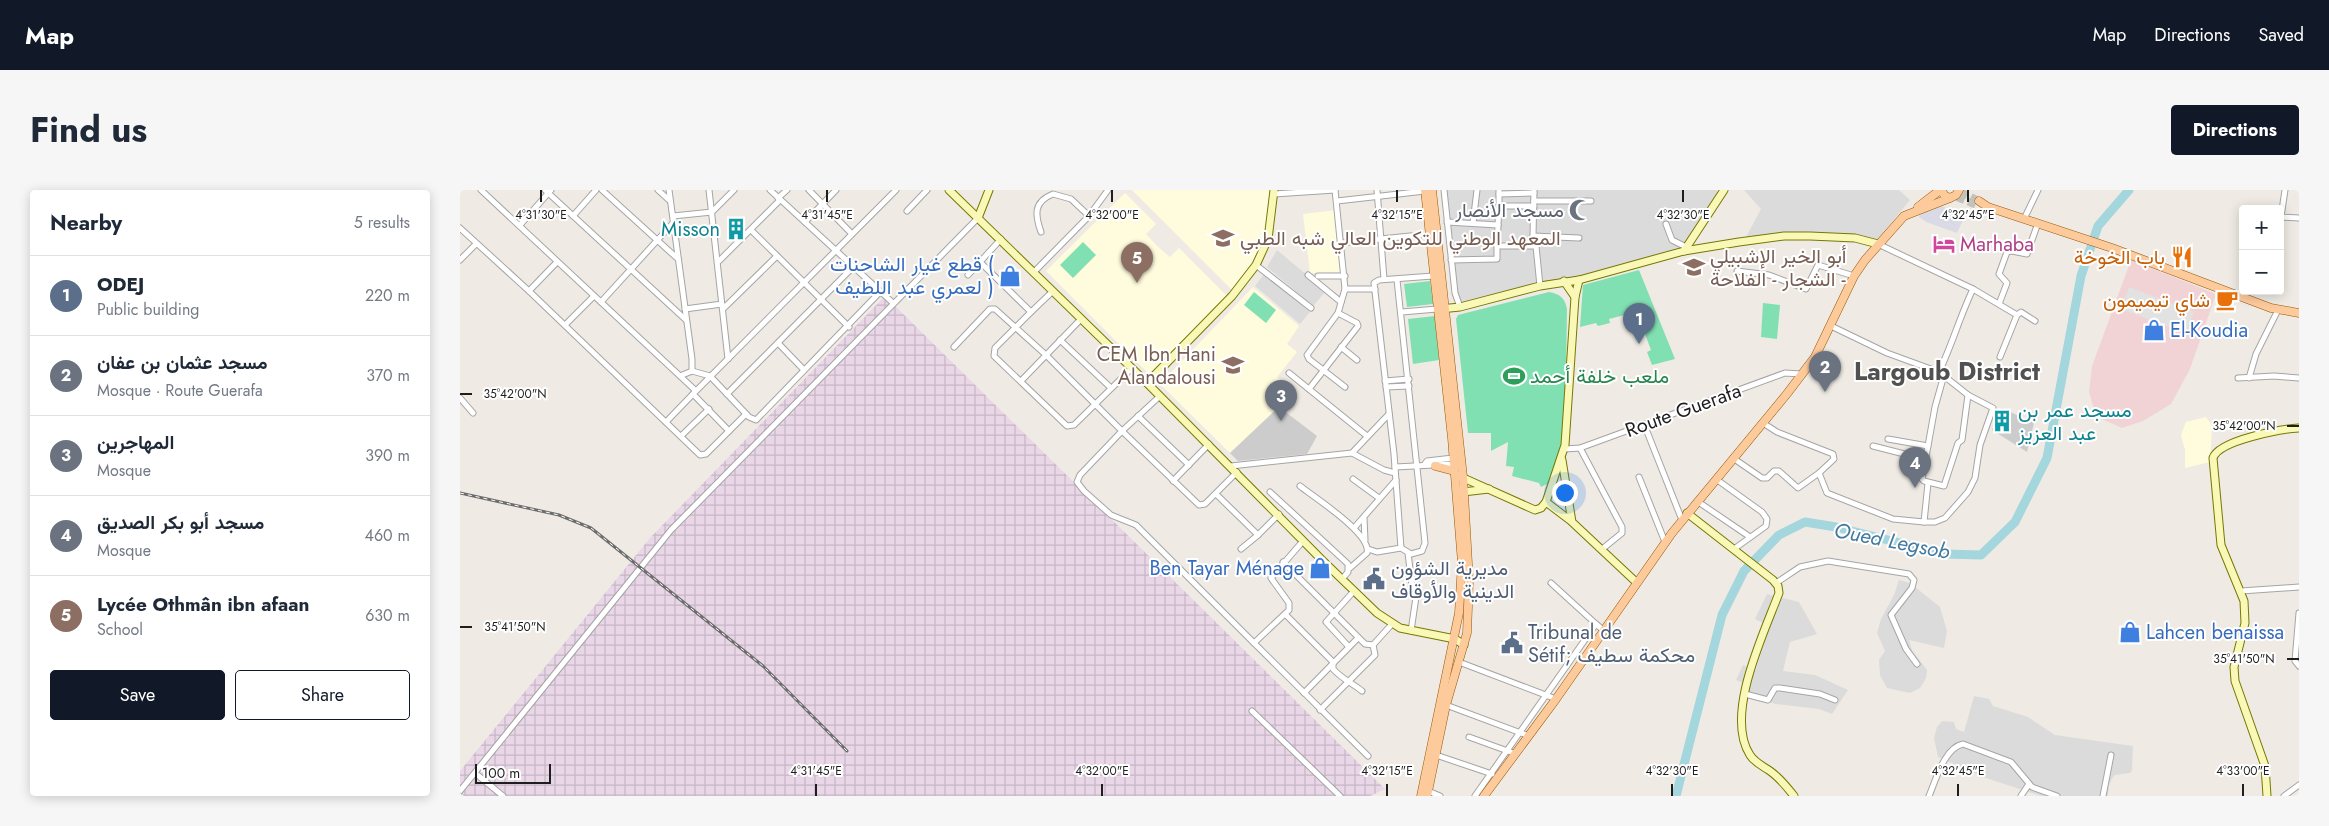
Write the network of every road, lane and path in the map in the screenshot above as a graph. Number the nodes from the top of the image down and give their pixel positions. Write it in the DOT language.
graph roads {
  1 [pos="482,190"];
  2 [pos="596,190"];
  3 [pos="602,190"];
  4 [pos="658,190"];
  5 [pos="668,190"];
  6 [pos="709,190"];
  7 [pos="734,190"];
  8 [pos="770,190"];
  9 [pos="787,190"];
  10 [pos="809,190"];
  11 [pos="836,190"];
  12 [pos="896,190"];
  13 [pos="927,190"];
  14 [pos="949,190"];
  15 [pos="989,190"];
  16 [pos="1108,190"];
  17 [pos="1335,190"];
  18 [pos="1361,190"];
  19 [pos="1377,190"];
  20 [pos="1427,190"];
  21 [pos="1444,190"];
  22 [pos="1477,190"];
  23 [pos="1724,190"];
  24 [pos="1941,190"];
  25 [pos="2038,190"];
  26 [pos="2285,190"];
  27 [pos="548,191"];
  28 [pos="1414,191"];
  29 [pos="1534,191"];
  30 [pos="1274,192"];
  31 [pos="1499,192"];
  32 [pos="1719,194"];
  33 [pos="1957,194"];
  34 [pos="1378,196"];
  35 [pos="1362,198"];
  36 [pos="779,199"];
  37 [pos="669,200"];
  38 [pos="1337,201"];
  39 [pos="1591,201"];
  40 [pos="1534,203"];
  41 [pos="822,204"];
  42 [pos="1980,204"];
  43 [pos="1499,206"];
  44 [pos="908,211"];
  45 [pos="1913,211"];
  46 [pos="712,212"];
  47 [pos="574,216"];
  48 [pos="673,216"];
  49 [pos="1089,216"];
  50 [pos="978,218"];
  51 [pos="2299,218"];
  52 [pos="2024,219"];
  53 [pos="806,222"];
  54 [pos="1447,222"];
  55 [pos="673,223"];
  56 [pos="1473,223"];
  57 [pos="2038,223"];
  58 [pos="1666,224"];
  59 [pos="520,225"];
  60 [pos="1498,225"];
  61 [pos="460,228"];
  62 [pos="751,230"];
  63 [pos="1040,232"];
  64 [pos="852,234"];
  65 [pos="1420,235"];
  66 [pos="1533,236"];
  67 [pos="1579,238"];
  68 [pos="1002,239"];
  69 [pos="1381,239"];
  70 [pos="658,241"];
  71 [pos="1341,243"];
  72 [pos="476,244"];
  73 [pos="1878,244"];
  74 [pos="1497,246"];
  75 [pos="1536,246"];
  76 [pos="1685,249"];
  77 [pos="836,250"];
  78 [pos="778,256"];
  79 [pos="460,260"];
  80 [pos="678,260"];
  81 [pos="1451,260"];
  82 [pos="719,261"];
  83 [pos="557,262"];
  84 [pos="980,262"];
  85 [pos="1256,265"];
  86 [pos="852,268"];
  87 [pos="631,271"];
  88 [pos="1737,271"];
  89 [pos="1034,272"];
  90 [pos="968,275"];
  91 [pos="1308,275"];
  92 [pos="1318,276"];
  93 [pos="1345,276"];
  94 [pos="1434,276"];
  95 [pos="1854,276"];
  96 [pos="1384,279"];
  97 [pos="1397,280"];
  98 [pos="1578,280"];
  99 [pos="804,282"];
  100 [pos="1564,282"];
  101 [pos="1540,286"];
  102 [pos="1345,289"];
  103 [pos="1375,289"];
  104 [pos="1973,289"];
  105 [pos="529,291"];
  106 [pos="1053,291"];
  107 [pos="880,292"];
  108 [pos="594,296"];
  109 [pos="1575,297"];
  110 [pos="822,300"];
  111 [pos="601,302"];
  112 [pos="1341,302"];
  113 [pos="893,303"];
  114 [pos="1999,304"];
  115 [pos="723,306"];
  116 [pos="1460,307"];
  117 [pos="1311,308"];
  118 [pos="685,309"];
  119 [pos="1440,309"];
  120 [pos="2278,310"];
  121 [pos="1032,312"];
  122 [pos="1402,312"];
  123 [pos="1338,313"];
  124 [pos="2299,313"];
  125 [pos="2017,315"];
  126 [pos="1081,319"];
  127 [pos="686,320"];
  128 [pos="2036,321"];
  129 [pos="564,325"];
  130 [pos="1831,326"];
  131 [pos="849,327"];
  132 [pos="1016,328"];
  133 [pos="1060,340"];
  134 [pos="778,343"];
  135 [pos="954,347"];
  136 [pos="1341,348"];
  137 [pos="1046,355"];
  138 [pos="2000,357"];
  139 [pos="728,359"];
  140 [pos="1358,360"];
  141 [pos="1132,368"];
  142 [pos="804,370"];
  143 [pos="1323,370"];
  144 [pos="692,371"];
  145 [pos="1289,373"];
  146 [pos="1801,374"];
  147 [pos="1942,374"];
  148 [pos="680,376"];
  149 [pos="710,376"];
  150 [pos="2238,378"];
  151 [pos="2249,378"];
  152 [pos="2299,378"];
  153 [pos="1409,379"];
  154 [pos="1385,380"];
  155 [pos="1021,381"];
  156 [pos="1147,383"];
  157 [pos="1409,386"];
  158 [pos="1345,387"];
  159 [pos="1111,388"];
  160 [pos="1386,388"];
  161 [pos="1308,389"];
  162 [pos="694,392"];
  163 [pos="728,394"];
  164 [pos="1968,395"];
  165 [pos="1160,396"];
  166 [pos="460,398"];
  167 [pos="1094,404"];
  168 [pos="709,409"];
  169 [pos="473,413"];
  170 [pos="746,414"];
  171 [pos="1389,414"];
  172 [pos="1138,416"];
  173 [pos="666,422"];
  174 [pos="1763,423"];
  175 [pos="1644,424"];
  176 [pos="2299,428"];
  177 [pos="729,431"];
  178 [pos="1122,431"];
  179 [pos="681,436"];
  180 [pos="1367,436"];
  181 [pos="1888,439"];
  182 [pos="1209,444"];
  183 [pos="1873,446"];
  184 [pos="1928,446"];
  185 [pos="1580,448"];
  186 [pos="1565,450"];
  187 [pos="1352,453"];
  188 [pos="1733,458"];
  189 [pos="1562,459"];
  190 [pos="1924,459"];
  191 [pos="1189,465"];
  192 [pos="1231,466"];
  193 [pos="1421,466"];
  194 [pos="1435,466"];
  195 [pos="1453,467"];
  196 [pos="1395,470"];
  197 [pos="1237,472"];
  198 [pos="1819,472"];
  199 [pos="1463,477"];
  200 [pos="1639,477"];
  201 [pos="1354,479"];
  202 [pos="1716,479"];
  203 [pos="1396,480"];
  204 [pos="1173,481"];
  205 [pos="1928,483"];
  206 [pos="1300,486"];
  207 [pos="1489,489"];
  208 [pos="1270,492"];
  209 [pos="1463,492"];
  210 [pos="1216,494"];
  211 [pos="1379,498"];
  212 [pos="1697,501"];
  213 [pos="1546,502"];
  214 [pos="1687,513"];
  215 [pos="1279,514"];
  216 [pos="1364,518"];
  217 [pos="1682,520"];
  218 [pos="1572,522"];
  219 [pos="1924,522"];
  220 [pos="1354,528"];
  221 [pos="1258,535"];
  222 [pos="1750,537"];
  223 [pos="1303,541"];
  224 [pos="1365,541"];
  225 [pos="1665,542"];
  226 [pos="1401,548"];
  227 [pos="1241,549"];
  228 [pos="1368,549"];
  229 [pos="1734,549"];
  230 [pos="1601,550"];
  231 [pos="1408,553"];
  232 [pos="1283,562"];
  233 [pos="1350,568"];
  234 [pos="1342,579"];
  235 [pos="1636,582"];
  236 [pos="1550,583"];
  237 [pos="1776,583"];
  238 [pos="2299,587"];
  239 [pos="1354,591"];
  240 [pos="2241,591"];
  241 [pos="1333,613"];
  242 [pos="2299,613"];
  243 [pos="1285,614"];
  244 [pos="1392,624"];
  245 [pos="1596,624"];
  246 [pos="1602,630"];
  247 [pos="1411,631"];
  248 [pos="1358,638"];
  249 [pos="1455,639"];
  250 [pos="1254,643"];
  251 [pos="1372,645"];
  252 [pos="1464,645"];
  253 [pos="1349,647"];
  254 [pos="1574,658"];
  255 [pos="1333,662"];
  256 [pos="1459,662"];
  257 [pos="1581,664"];
  258 [pos="1917,664"];
  259 [pos="2299,666"];
  260 [pos="1348,682"];
  261 [pos="1362,691"];
  262 [pos="1304,693"];
  263 [pos="1744,694"];
  264 [pos="1548,695"];
  265 [pos="1556,699"];
  266 [pos="1835,700"];
  267 [pos="1446,705"];
  268 [pos="1252,710"];
  269 [pos="1320,710"];
  270 [pos="1519,731"];
  271 [pos="1529,736"];
  272 [pos="1469,737"];
  273 [pos="1505,750"];
  274 [pos="1516,754"];
  275 [pos="1436,755"];
  276 [pos="2111,755"];
  277 [pos="1368,756"];
  278 [pos="475,773"];
  279 [pos="1490,773"];
  280 [pos="1498,777"];
  281 [pos="2029,784"];
  282 [pos="2299,785"];
  283 [pos="460,791"];
  284 [pos="1425,794"];
  285 [pos="503,796"];
  286 [pos="1340,796"];
  287 [pos="1440,796"];
  288 [pos="1475,796"];
  289 [pos="1484,796"];
  290 [pos="1794,796"];
  291 [pos="1929,796"];
  292 [pos="2021,796"];
  293 [pos="2057,796"];
  294 [pos="2103,796"];
  295 [pos="2267,796"];
  296 [pos="2284,796"];
  1 -- 59 [label="street"];
  2 -- 47 [label="street"];
  3 -- 70 [label="street"];
  4 -- 37 [label="street"];
  5 -- 37 [label="street"];
  6 -- 46 [label="street"];
  7 -- 46 [label="street"];
  8 -- 36 [label="street"];
  9 -- 36 [label="street"];
  10 -- 41 [label="street"];
  11 -- 41 [label="street"];
  12 -- 64 [label="street"];
  13 -- 44 [label="street"];
  14 -- 50 [label="street"];
  15 -- 50 [label="street"];
  16 -- 49 [label="street"];
  17 -- 30 [label="street"];
  17 -- 38 [label="street"];
  18 -- 35 [label="street"];
  19 -- 34 [label="street"];
  20 -- 28 [label="street"];
  20 -- 94 [label="main road"];
  20 -- 119 [label="main road"];
  21 -- 54 [label="street"];
  22 -- 56 [label="street"];
  23 -- 32 [label="street"];
  24 -- 33 [label="main road"];
  24 -- 45 [label="main road"];
  25 -- 52 [label="street"];
  26 -- 51 [label="street"];
  27 -- 47 [label="street"];
  27 -- 59 [label="street"];
  28 -- 34 [label="street"];
  29 -- 31 [label="street"];
  29 -- 40 [label="street"];
  30 -- 85 [label="street"];
  31 -- 43 [label="street"];
  32 -- 76 [label="street"];
  33 -- 45 [label="main road"];
  34 -- 35 [label="street"];
  34 -- 69 [label="street"];
  35 -- 38 [label="street"];
  36 -- 53 [label="street"];
  36 -- 62 [label="street"];
  37 -- 48 [label="street"];
  38 -- 71 [label="street"];
  39 -- 40 [label="street"];
  40 -- 43 [label="street"];
  40 -- 66 [label="street"];
  41 -- 53 [label="street"];
  41 -- 64 [label="street"];
  42 -- 52 [label="main road"];
  43 -- 60 [label="street"];
  45 -- 73 [label="main road"];
  46 -- 48 [label="street"];
  46 -- 82 [label="street"];
  47 -- 87 [label="street"];
  48 -- 55 [label="street"];
  49 -- 63 [label="street"];
  49 -- 89 [label="street"];
  50 -- 68 [label="street"];
  50 -- 113 [label="street"];
  52 -- 57 [label="main road"];
  53 -- 77 [label="street"];
  54 -- 56 [label="street"];
  54 -- 81 [label="street"];
  55 -- 70 [label="street"];
  55 -- 80 [label="street"];
  56 -- 60 [label="street"];
  57 -- 114 [label="street"];
  57 -- 120 [label="main road"];
  58 -- 76 [label="street"];
  59 -- 83 [label="street"];
  60 -- 74 [label="street"];
  61 -- 72 [label="street"];
  62 -- 78 [label="street"];
  62 -- 82 [label="street"];
  64 -- 77 [label="street"];
  65 -- 69 [label="street"];
  66 -- 67 [label="street"];
  66 -- 75 [label="street"];
  68 -- 84 [label="street"];
  68 -- 89 [label="street"];
  69 -- 71 [label="street"];
  69 -- 96 [label="street"];
  70 -- 80 [label="street"];
  70 -- 87 [label="street"];
  71 -- 93 [label="street"];
  72 -- 79 [label="street"];
  72 -- 105 [label="street"];
  73 -- 76 [label="street"];
  73 -- 95 [label="main road"];
  73 -- 104 [label="street"];
  74 -- 75 [label="street"];
  74 -- 81 [label="street"];
  75 -- 101 [label="street"];
  76 -- 98 [label="street"];
  77 -- 86 [label="street"];
  77 -- 99 [label="street"];
  78 -- 99 [label="street"];
  78 -- 115 [label="street"];
  80 -- 118 [label="street"];
  81 -- 116 [label="street"];
  82 -- 115 [label="street"];
  83 -- 105 [label="street"];
  83 -- 108 [label="street"];
  84 -- 90 [label="street"];
  84 -- 121 [label="street"];
  85 -- 117 [label="street"];
  85 -- 156 [label="street"];
  86 -- 107 [label="street"];
  86 -- 110 [label="street"];
  87 -- 111 [label="street"];
  87 -- 127 [label="street"];
  88 -- 95 [label="street"];
  89 -- 106 [label="street"];
  91 -- 112 [label="street"];
  92 -- 93 [label="street"];
  93 -- 102 [label="street"];
  94 -- 97 [label="street"];
  94 -- 119 [label="main road"];
  95 -- 130 [label="main road"];
  96 -- 97 [label="street"];
  96 -- 103 [label="street"];
  97 -- 122 [label="street"];
  98 -- 100 [label="street"];
  98 -- 109 [label="street"];
  99 -- 110 [label="street"];
  99 -- 139 [label="street"];
  100 -- 101 [label="street"];
  100 -- 109 [label="street"];
  101 -- 116 [label="street"];
  102 -- 103 [label="street"];
  102 -- 112 [label="street"];
  103 -- 154 [label="street"];
  104 -- 114 [label="street"];
  104 -- 147 [label="street"];
  105 -- 129 [label="street"];
  106 -- 121 [label="street"];
  106 -- 126 [label="street"];
  107 -- 113 [label="street"];
  107 -- 131 [label="street"];
  108 -- 111 [label="street"];
  108 -- 129 [label="street"];
  109 -- 186 [label="street"];
  110 -- 131 [label="street"];
  110 -- 134 [label="street"];
  111 -- 148 [label="street"];
  112 -- 123 [label="street"];
  113 -- 278 [label="street"];
  114 -- 125 [label="street"];
  115 -- 118 [label="street"];
  115 -- 139 [label="street"];
  116 -- 119 [label="street"];
  118 -- 127 [label="street"];
  119 -- 122 [label="street"];
  119 -- 195 [label="main road"];
  119 -- 199 [label="main road"];
  120 -- 124 [label="main road"];
  120 -- 151 [label="street"];
  121 -- 132 [label="street"];
  122 -- 153 [label="street"];
  123 -- 136 [label="street"];
  123 -- 143 [label="street"];
  125 -- 128 [label="street"];
  125 -- 138 [label="street"];
  126 -- 133 [label="street"];
  126 -- 141 [label="street"];
  127 -- 144 [label="street"];
  129 -- 173 [label="street"];
  130 -- 146 [label="main road"];
  130 -- 147 [label="street"];
  131 -- 142 [label="street"];
  132 -- 135 [label="street"];
  132 -- 137 [label="street"];
  132 -- 155 [label="street"];
  133 -- 137 [label="street"];
  133 -- 159 [label="street"];
  134 -- 142 [label="street"];
  134 -- 163 [label="street"];
  136 -- 140 [label="street"];
  136 -- 143 [label="street"];
  137 -- 155 [label="street"];
  137 -- 167 [label="street"];
  139 -- 149 [label="street"];
  141 -- 156 [label="street"];
  141 -- 159 [label="street"];
  142 -- 170 [label="street"];
  143 -- 158 [label="street"];
  143 -- 161 [label="street"];
  144 -- 148 [label="street"];
  144 -- 149 [label="street"];
  145 -- 161 [label="street"];
  146 -- 174 [label="main road"];
  146 -- 175 [label="street, Route Guerafa"];
  147 -- 164 [label="street"];
  147 -- 184 [label="street"];
  148 -- 162 [label="street"];
  149 -- 162 [label="street"];
  149 -- 163 [label="street"];
  150 -- 151 [label="street"];
  151 -- 152 [label="street"];
  153 -- 154 [label="street"];
  153 -- 157 [label="street"];
  154 -- 160 [label="street"];
  155 -- 167 [label="street"];
  156 -- 165 [label="street"];
  157 -- 160 [label="street"];
  157 -- 193 [label="street"];
  159 -- 167 [label="street"];
  160 -- 171 [label="street"];
  161 -- 180 [label="street"];
  162 -- 168 [label="street"];
  162 -- 173 [label="street"];
  163 -- 170 [label="street"];
  164 -- 205 [label="street"];
  164 -- 219 [label="street"];
  165 -- 172 [label="street"];
  165 -- 182 [label="street"];
  166 -- 169 [label="street"];
  167 -- 178 [label="street"];
  168 -- 177 [label="street"];
  168 -- 179 [label="street"];
  170 -- 177 [label="street"];
  171 -- 180 [label="street"];
  171 -- 196 [label="street"];
  172 -- 178 [label="street"];
  172 -- 191 [label="street"];
  173 -- 179 [label="street"];
  174 -- 188 [label="main road"];
  174 -- 198 [label="street"];
  175 -- 185 [label="street, Route Guerafa"];
  175 -- 217 [label="street"];
  176 -- 240 [label="street"];
  177 -- 179 [label="street"];
  178 -- 204 [label="street"];
  178 -- 250 [label="street"];
  180 -- 187 [label="street"];
  181 -- 184 [label="street"];
  182 -- 191 [label="street"];
  182 -- 192 [label="street"];
  183 -- 190 [label="street"];
  184 -- 190 [label="street"];
  185 -- 186 [label="street, Route Guerafa"];
  185 -- 230 [label="street"];
  186 -- 189 [label="street"];
  187 -- 192 [label="street"];
  187 -- 196 [label="street"];
  188 -- 198 [label="street"];
  188 -- 202 [label="main road"];
  189 -- 213 [label="street"];
  189 -- 218 [label="street"];
  190 -- 205 [label="street"];
  191 -- 204 [label="street"];
  192 -- 197 [label="street"];
  193 -- 194 [label="street"];
  193 -- 195 [label="street"];
  193 -- 196 [label="street"];
  193 -- 231 [label="street"];
  194 -- 195 [label="main road"];
  195 -- 199 [label="street"];
  195 -- 249 [label="main road"];
  196 -- 203 [label="street"];
  197 -- 210 [label="street"];
  197 -- 215 [label="street"];
  198 -- 219 [label="street"];
  199 -- 207 [label="street"];
  199 -- 209 [label="main road"];
  200 -- 225 [label="street"];
  201 -- 211 [label="street"];
  202 -- 212 [label="main road"];
  202 -- 222 [label="street"];
  203 -- 211 [label="street"];
  203 -- 226 [label="street"];
  204 -- 210 [label="street"];
  205 -- 219 [label="street"];
  206 -- 220 [label="street"];
  207 -- 209 [label="street"];
  207 -- 213 [label="street"];
  208 -- 233 [label="street"];
  209 -- 252 [label="main road"];
  210 -- 221 [label="street"];
  211 -- 216 [label="street"];
  212 -- 214 [label="main road"];
  212 -- 222 [label="street"];
  213 -- 218 [label="street"];
  214 -- 217 [label="main road"];
  214 -- 229 [label="street"];
  215 -- 221 [label="street"];
  215 -- 223 [label="street"];
  216 -- 220 [label="street"];
  216 -- 224 [label="street"];
  217 -- 225 [label="main road"];
  218 -- 230 [label="street"];
  220 -- 224 [label="street"];
  221 -- 227 [label="street"];
  222 -- 229 [label="street"];
  223 -- 232 [label="street"];
  223 -- 234 [label="street"];
  224 -- 228 [label="street"];
  225 -- 235 [label="main road"];
  226 -- 228 [label="street"];
  226 -- 231 [label="street"];
  228 -- 233 [label="street"];
  229 -- 237 [label="street"];
  230 -- 235 [label="street"];
  231 -- 247 [label="street"];
  232 -- 241 [label="street"];
  232 -- 243 [label="street"];
  233 -- 234 [label="street"];
  234 -- 239 [label="street"];
  235 -- 246 [label="main road"];
  236 -- 245 [label="street"];
  237 -- 258 [label="street"];
  237 -- 263 [label="street"];
  238 -- 240 [label="street"];
  239 -- 241 [label="street"];
  239 -- 244 [label="street"];
  240 -- 295 [label="street"];
  241 -- 248 [label="street"];
  241 -- 253 [label="street"];
  242 -- 259 [label="street"];
  243 -- 250 [label="street"];
  243 -- 255 [label="street"];
  244 -- 247 [label="street"];
  244 -- 251 [label="street"];
  245 -- 246 [label="street"];
  245 -- 254 [label="street"];
  246 -- 257 [label="main road"];
  247 -- 249 [label="street"];
  248 -- 251 [label="street"];
  248 -- 253 [label="street"];
  249 -- 252 [label="street"];
  249 -- 284 [label="main road"];
  250 -- 262 [label="street"];
  251 -- 260 [label="street"];
  252 -- 256 [label="main road"];
  253 -- 255 [label="street"];
  254 -- 257 [label="street"];
  254 -- 264 [label="street"];
  255 -- 260 [label="street"];
  255 -- 262 [label="street"];
  256 -- 264 [label="street"];
  256 -- 267 [label="main road"];
  257 -- 265 [label="main road"];
  260 -- 261 [label="street"];
  260 -- 269 [label="street"];
  262 -- 269 [label="street"];
  263 -- 266 [label="street"];
  263 -- 290 [label="street"];
  264 -- 265 [label="street"];
  264 -- 270 [label="street"];
  265 -- 271 [label="main road"];
  267 -- 270 [label="street"];
  267 -- 275 [label="main road"];
  268 -- 286 [label="street"];
  269 -- 277 [label="street"];
  270 -- 271 [label="street"];
  270 -- 273 [label="street"];
  271 -- 274 [label="main road"];
  272 -- 273 [label="street"];
  273 -- 274 [label="street"];
  273 -- 279 [label="street"];
  274 -- 280 [label="main road"];
  275 -- 279 [label="street"];
  275 -- 284 [label="main road"];
  276 -- 294 [label="street"];
  278 -- 283 [label="street"];
  278 -- 285 [label="street"];
  279 -- 280 [label="street"];
  279 -- 288 [label="street"];
  280 -- 289 [label="main road"];
  281 -- 291 [label="street"];
  281 -- 292 [label="street"];
  281 -- 293 [label="street"];
  282 -- 296 [label="street"];
  284 -- 287 [label="street"];
}
